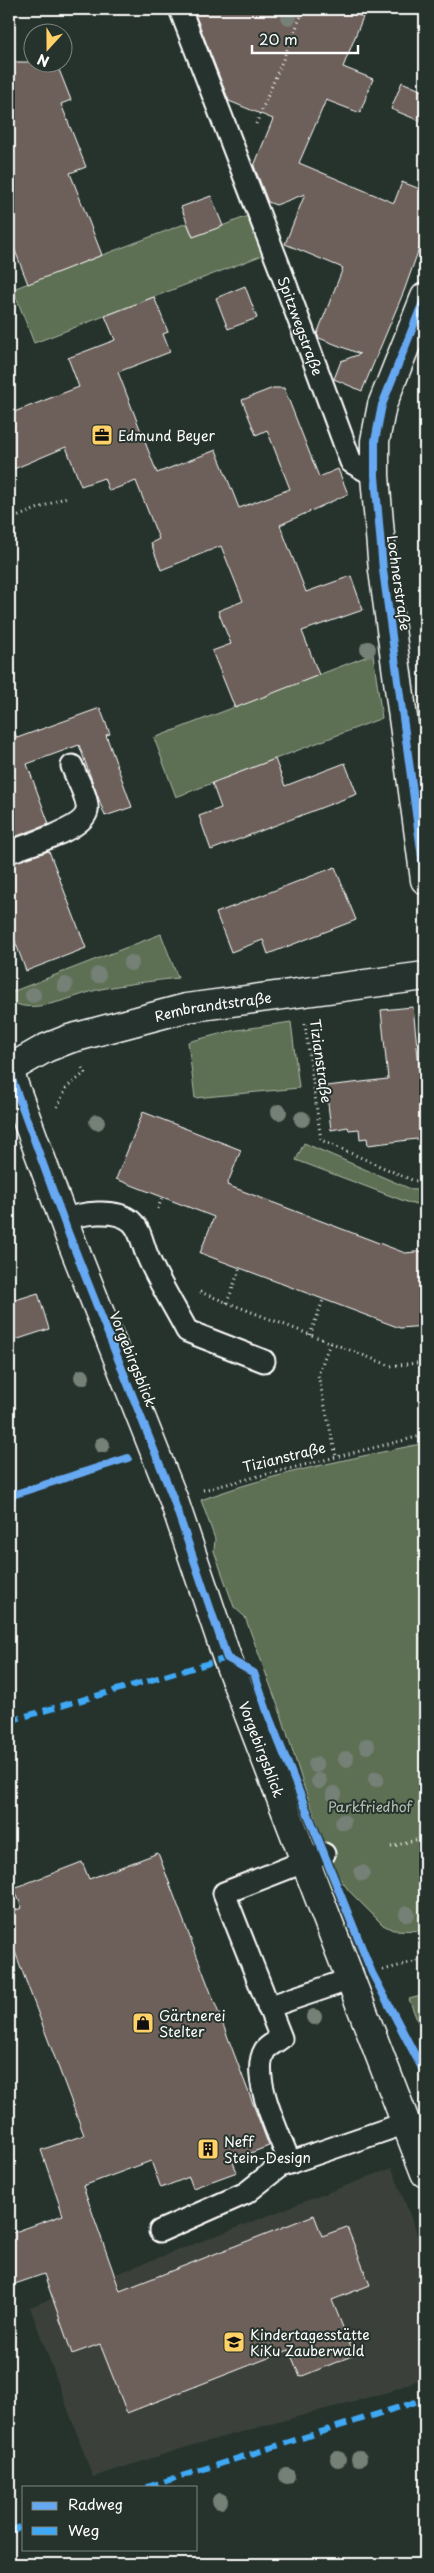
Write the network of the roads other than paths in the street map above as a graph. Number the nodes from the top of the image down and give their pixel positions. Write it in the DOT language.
graph roads {
  1 [pos="180,9"];
  2 [pos="425,297"];
  3 [pos="375,476"];
  4 [pos="72,766"];
  5 [pos="419,789"];
  6 [pos="9,852"];
  7 [pos="425,880"];
  8 [pos="425,976"];
  9 [pos="9,1070"];
  10 [pos="64,1220"];
  11 [pos="264,1361"];
  12 [pos="315,1858"];
  13 [pos="351,1979"];
  14 [pos="268,2007"];
  15 [pos="406,2123"];
  16 [pos="290,2163"];
  17 [pos="425,2173"];
  18 [pos="160,2231"];
  1 -- 3 [label="lane, Spitzwegstraße"];
  2 -- 3 [label="street, Lochnerstraße"];
  3 -- 5 [label="street, Lochnerstraße"];
  4 -- 6 [label="lane"];
  5 -- 7 [label="street, Lochnerstraße"];
  8 -- 9 [label="street, Rembrandtstraße"];
  9 -- 10 [label="street, Vorgebirgsblick"];
  10 -- 11 [label="lane"];
  10 -- 12 [label="street, Vorgebirgsblick"];
  12 -- 13 [label="street, Vorgebirgsblick"];
  12 -- 14 [label="lane"];
  13 -- 14 [label="lane"];
  13 -- 15 [label="street, Vorgebirgsblick"];
  14 -- 16 [label="lane"];
  15 -- 16 [label="lane"];
  15 -- 17 [label="street, Vorgebirgsblick"];
  16 -- 18 [label="lane"];
}
